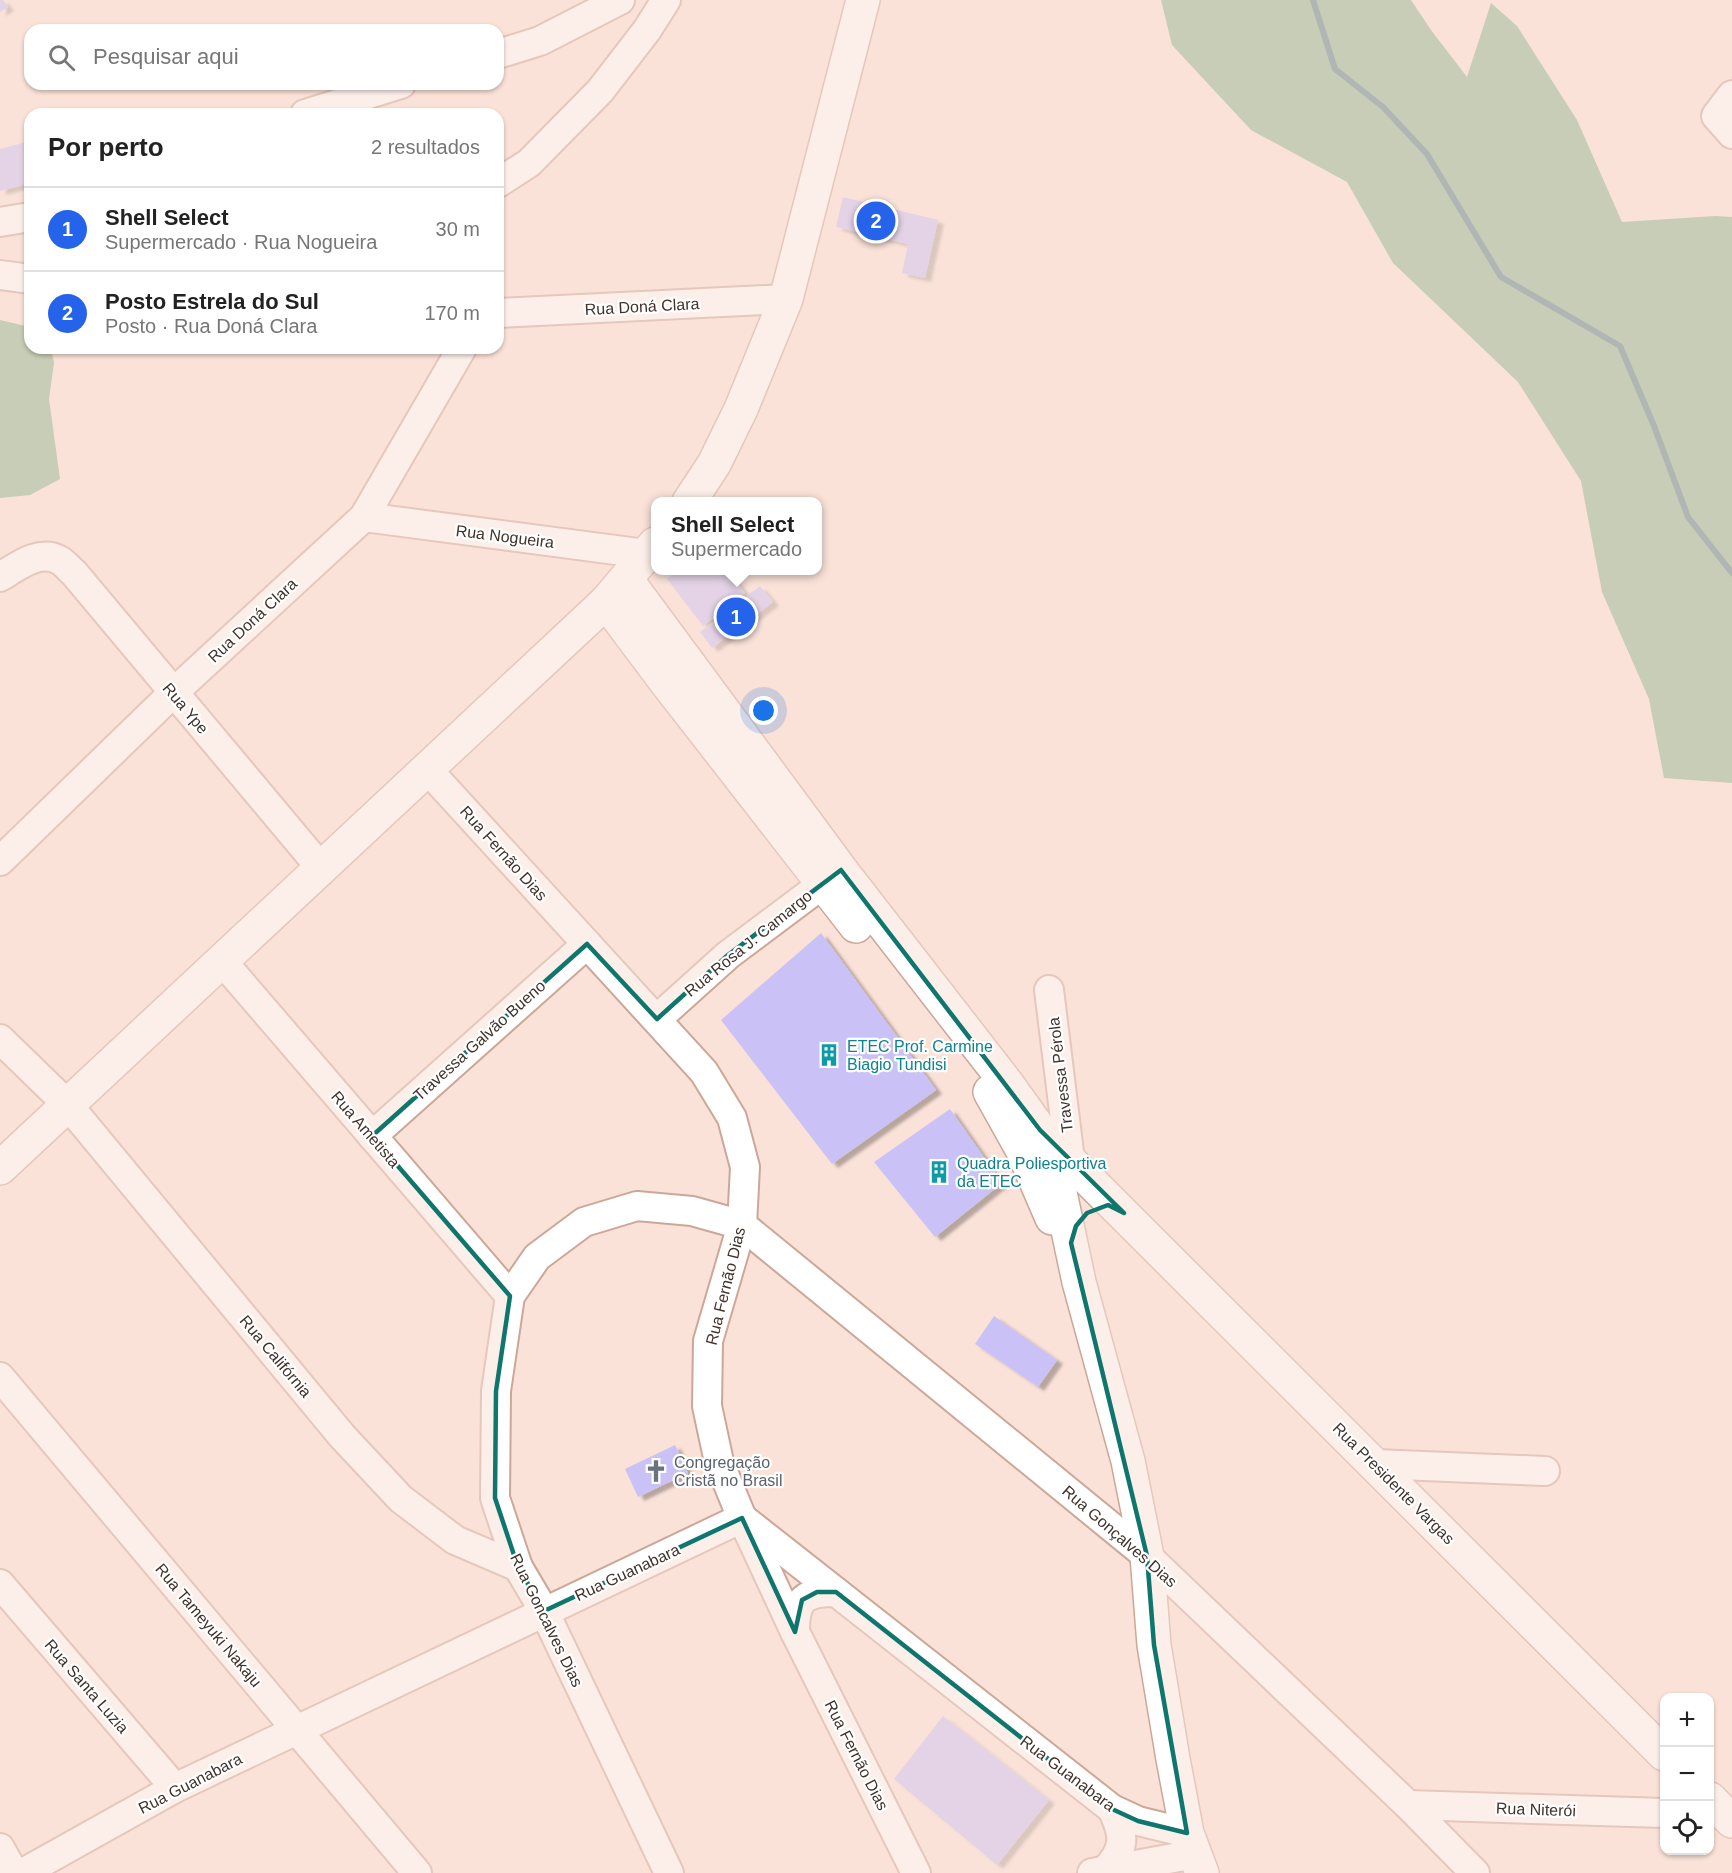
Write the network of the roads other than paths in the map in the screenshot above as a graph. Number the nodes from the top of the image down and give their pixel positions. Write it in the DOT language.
graph roads {
  1 [pos="620,0"];
  2 [pos="666,0"];
  3 [pos="863,0"];
  4 [pos="504,52"];
  5 [pos="382,90"];
  6 [pos="1732,95"];
  7 [pos="324,108"];
  8 [pos="1732,134"];
  9 [pos="504,179"];
  10 [pos="24,218"];
  11 [pos="0,222"];
  12 [pos="0,275"];
  13 [pos="24,278"];
  14 [pos="786,299"];
  15 [pos="504,313"];
  16 [pos="459,354"];
  17 [pos="692,497"];
  18 [pos="364,517"];
  19 [pos="651,549"];
  20 [pos="0,577"];
  21 [pos="616,590"];
  22 [pos="173,693"];
  23 [pos="427,769"];
  24 [pos="0,861"];
  25 [pos="321,868"];
  26 [pos="832,876"];
  27 [pos="587,944"];
  28 [pos="222,961"];
  29 [pos="1049,990"];
  30 [pos="657,1019"];
  31 [pos="0,1039"];
  32 [pos="68,1105"];
  33 [pos="372,1136"];
  34 [pos="1031,1140"];
  35 [pos="0,1168"];
  36 [pos="1065,1171"];
  37 [pos="1116,1209"];
  38 [pos="742,1225"];
  39 [pos="1071,1243"];
  40 [pos="1079,1282"];
  41 [pos="510,1296"];
  42 [pos="0,1377"];
  43 [pos="1375,1464"];
  44 [pos="1545,1471"];
  45 [pos="742,1518"];
  46 [pos="1147,1556"];
  47 [pos="518,1567"];
  48 [pos="0,1584"];
  49 [pos="836,1592"];
  50 [pos="544,1611"];
  51 [pos="795,1632"];
  52 [pos="297,1728"];
  53 [pos="1660,1749"];
  54 [pos="175,1788"];
  55 [pos="1408,1806"];
  56 [pos="1112,1809"];
  57 [pos="1660,1813"];
  58 [pos="0,1848"];
  59 [pos="1195,1854"];
  60 [pos="1099,1872"];
  61 [pos="14,1873"];
  62 [pos="22,1873"];
  63 [pos="417,1873"];
  64 [pos="669,1873"];
  65 [pos="916,1873"];
  66 [pos="1474,1873"];
  1 -- 4 [label="street"];
  2 -- 9 [label="street"];
  3 -- 14 [label="main road"];
  5 -- 7 [label="street"];
  6 -- 8 [label="street"];
  10 -- 11 [label="street"];
  12 -- 13 [label="street"];
  14 -- 15 [label="street, Rua Doná Clara"];
  14 -- 17 [label="main road"];
  16 -- 18 [label="street, Rua Doná Clara"];
  18 -- 19 [label="street, Rua Nogueira"];
  18 -- 22 [label="street, Rua Doná Clara"];
  19 -- 21 [label="main road"];
  20 -- 22 [label="street, Rua Ype"];
  21 -- 23 [label="main road"];
  21 -- 26 [label="main road"];
  22 -- 24 [label="street, Rua Doná Clara"];
  22 -- 25 [label="street, Rua Ype"];
  23 -- 25 [label="main road"];
  23 -- 27 [label="street, Rua Fernão Dias"];
  25 -- 28 [label="main road"];
  26 -- 30 [label="street, Rua Rosa J. Camargo"];
  26 -- 34 [label="main road"];
  27 -- 30 [label="street, Rua Fernão Dias"];
  27 -- 33 [label="street, Travessa Galvão Bueno"];
  28 -- 32 [label="main road"];
  28 -- 33 [label="street, Rua Ametista"];
  29 -- 36 [label="street, Travessa Pérola"];
  30 -- 38 [label="street, Rua Fernão Dias"];
  31 -- 32 [label="street, Rua Califórnia"];
  32 -- 35 [label="main road"];
  32 -- 47 [label="street, Rua Califórnia"];
  33 -- 41 [label="street, Rua Ametista"];
  34 -- 36 [label="main road"];
  34 -- 40 [label="main road"];
  36 -- 37 [label="main road, Rua Presidente Vargas"];
  36 -- 39 [label="main road"];
  37 -- 39 [label="main road"];
  37 -- 43 [label="main road, Rua Presidente Vargas"];
  38 -- 41 [label="street, Rua Goncalves Dias"];
  38 -- 45 [label="street, Rua Fernão Dias"];
  38 -- 46 [label="street, Rua Gonçalves Dias"];
  39 -- 40 [label="main road"];
  40 -- 46 [label="main road"];
  41 -- 47 [label="street, Rua Goncalves Dias"];
  42 -- 52 [label="street, Rua Tameyuki Nakaju"];
  43 -- 44 [label="street"];
  43 -- 53 [label="main road, Rua Presidente Vargas"];
  45 -- 49 [label="street, Rua Guanabara"];
  45 -- 50 [label="street, Rua Guanabara"];
  45 -- 51 [label="street, Rua Fernão Dias"];
  46 -- 55 [label="street, Rua Gonçalves Dias"];
  46 -- 59 [label="main road"];
  47 -- 50 [label="street, Rua Goncalves Dias"];
  48 -- 54 [label="street, Rua Santa Luzia"];
  49 -- 51 [label="street"];
  49 -- 56 [label="street, Rua Guanabara"];
  50 -- 52 [label="street, Rua Guanabara"];
  50 -- 64 [label="street, Rua Goncalves Dias"];
  51 -- 65 [label="street, Rua Fernão Dias"];
  52 -- 54 [label="street, Rua Guanabara"];
  52 -- 63 [label="street, Rua Tameyuki Nakaju"];
  54 -- 62 [label="street, Rua Guanabara"];
  55 -- 57 [label="street, Rua Niterói"];
  55 -- 66 [label="street, Rua Gonçalves Dias"];
  56 -- 59 [label="street, Rua Guanabara"];
  56 -- 60 [label="street"];
  58 -- 61 [label="street"];
  59 -- 60 [label="street"];
}
